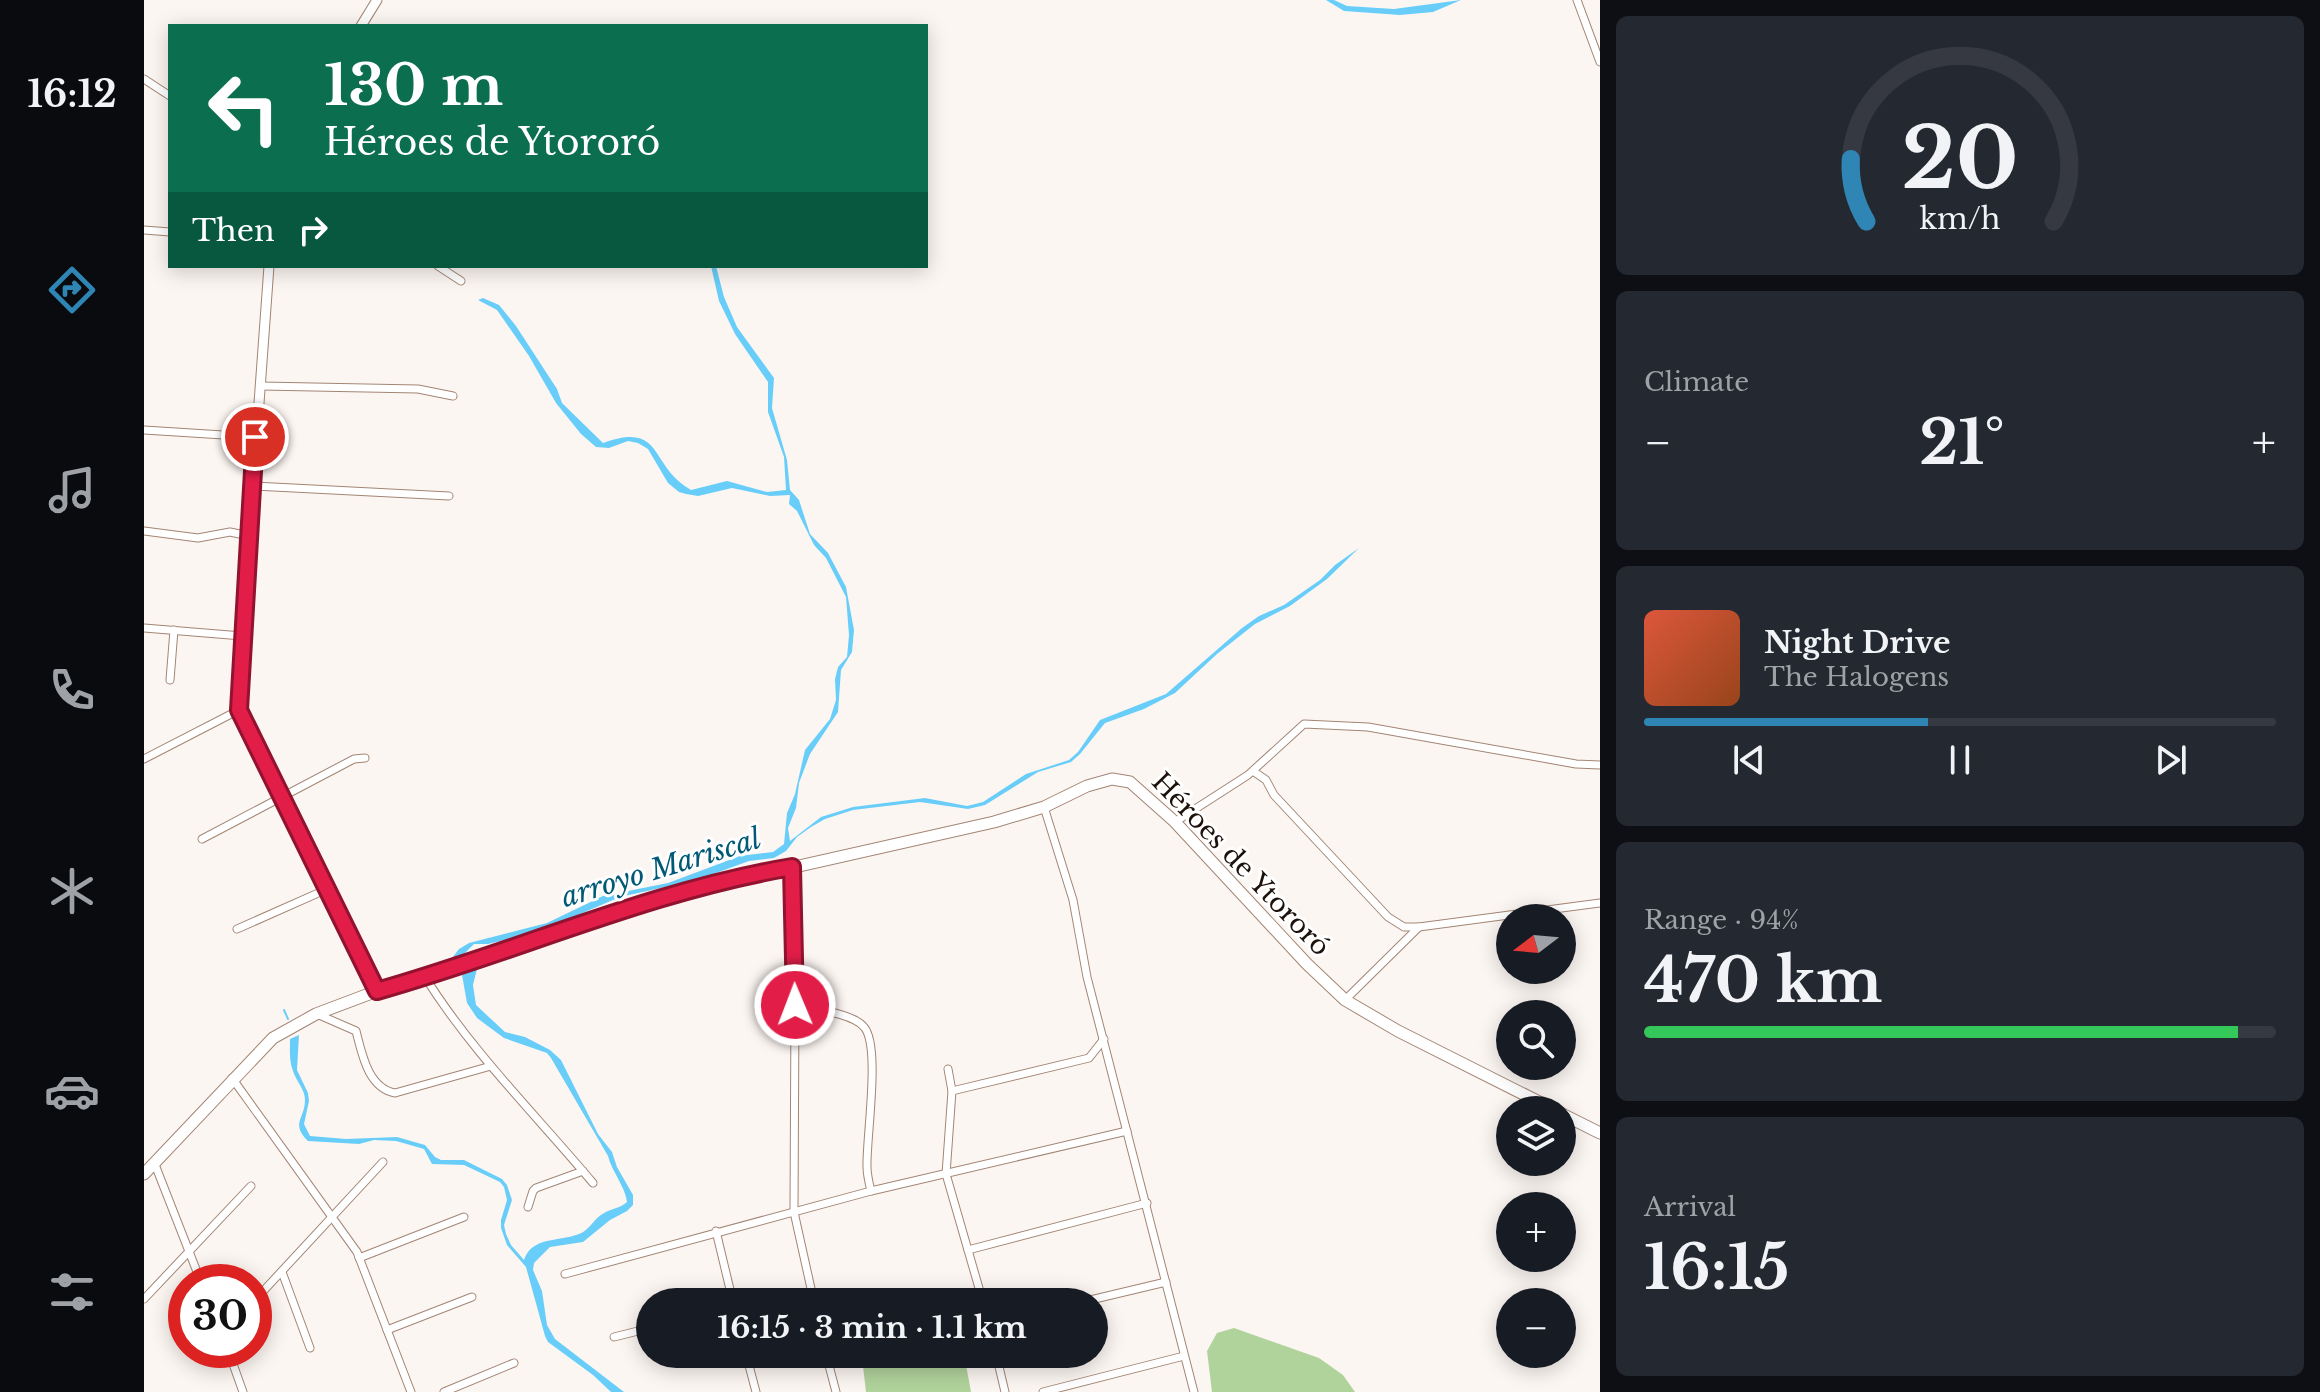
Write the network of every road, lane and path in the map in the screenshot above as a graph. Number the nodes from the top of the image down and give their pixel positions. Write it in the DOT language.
graph roads {
  1 [pos="377,0"];
  2 [pos="1577,0"];
  3 [pos="362,24"];
  4 [pos="1600,62"];
  5 [pos="144,79"];
  6 [pos="168,95"];
  7 [pos="144,230"];
  8 [pos="168,232"];
  9 [pos="269,268"];
  10 [pos="441,268"];
  11 [pos="461,281"];
  12 [pos="261,386"];
  13 [pos="453,396"];
  14 [pos="144,430"];
  15 [pos="255,437"];
  16 [pos="253,486"];
  17 [pos="449,496"];
  18 [pos="144,531"];
  19 [pos="249,536"];
  20 [pos="144,628"];
  21 [pos="174,630"];
  22 [pos="242,636"];
  23 [pos="170,680"];
  24 [pos="239,710"];
  25 [pos="365,758"];
  26 [pos="144,759"];
  27 [pos="1600,765"];
  28 [pos="1253,771"];
  29 [pos="281,798"];
  30 [pos="1044,807"];
  31 [pos="1175,822"];
  32 [pos="202,839"];
  33 [pos="792,867"];
  34 [pos="325,890"];
  35 [pos="1600,903"];
  36 [pos="1419,927"];
  37 [pos="237,929"];
  38 [pos="425,977"];
  39 [pos="377,991"];
  40 [pos="1345,1000"];
  41 [pos="795,1005"];
  42 [pos="316,1014"];
  43 [pos="1105,1038"];
  44 [pos="491,1066"];
  45 [pos="948,1069"];
  46 [pos="232,1078"];
  47 [pos="952,1091"];
  48 [pos="1527,1096"];
  49 [pos="1576,1121"];
  50 [pos="1127,1131"];
  51 [pos="1600,1133"];
  52 [pos="154,1162"];
  53 [pos="383,1162"];
  54 [pos="583,1171"];
  55 [pos="144,1174"];
  56 [pos="946,1174"];
  57 [pos="593,1183"];
  58 [pos="251,1186"];
  59 [pos="871,1191"];
  60 [pos="1147,1203"];
  61 [pos="528,1207"];
  62 [pos="794,1212"];
  63 [pos="464,1217"];
  64 [pos="332,1220"];
  65 [pos="716,1231"];
  66 [pos="968,1250"];
  67 [pos="189,1253"];
  68 [pos="359,1258"];
  69 [pos="194,1264"];
  70 [pos="282,1272"];
  71 [pos="565,1274"];
  72 [pos="272,1282"];
  73 [pos="1166,1282"];
  74 [pos="730,1288"];
  75 [pos="811,1288"];
  76 [pos="979,1288"];
  77 [pos="1108,1296"];
  78 [pos="472,1297"];
  79 [pos="144,1299"];
  80 [pos="387,1330"];
  81 [pos="636,1332"];
  82 [pos="614,1337"];
  83 [pos="310,1348"];
  84 [pos="1184,1356"];
  85 [pos="514,1363"];
  86 [pos="234,1368"];
  87 [pos="750,1368"];
  88 [pos="830,1368"];
  89 [pos="999,1368"];
  90 [pos="243,1392"];
  91 [pos="411,1392"];
  92 [pos="444,1392"];
  93 [pos="756,1392"];
  94 [pos="836,1392"];
  95 [pos="1005,1392"];
  96 [pos="1043,1392"];
  97 [pos="1194,1392"];
  1 -- 3 [label="street"];
  2 -- 4 [label="street"];
  5 -- 6 [label="street"];
  7 -- 8 [label="street"];
  9 -- 12 [label="street"];
  10 -- 11 [label="street"];
  12 -- 13 [label="street"];
  12 -- 15 [label="street"];
  14 -- 15 [label="street"];
  15 -- 16 [label="street"];
  16 -- 17 [label="street"];
  16 -- 19 [label="street"];
  18 -- 19 [label="street"];
  19 -- 22 [label="street"];
  20 -- 21 [label="street"];
  21 -- 22 [label="street"];
  21 -- 23 [label="street"];
  22 -- 24 [label="street"];
  24 -- 26 [label="street"];
  24 -- 29 [label="street"];
  25 -- 29 [label="street"];
  27 -- 28 [label="street"];
  28 -- 31 [label="street"];
  28 -- 36 [label="street"];
  29 -- 32 [label="street"];
  29 -- 34 [label="street"];
  30 -- 31 [label="main road, Héroes de Ytororó"];
  30 -- 33 [label="main road, Héroes de Ytororó"];
  30 -- 43 [label="street"];
  31 -- 40 [label="main road, Héroes de Ytororó"];
  33 -- 38 [label="main road, Héroes de Ytororó"];
  33 -- 41 [label="street"];
  34 -- 37 [label="street"];
  34 -- 39 [label="street"];
  35 -- 36 [label="street"];
  36 -- 40 [label="street"];
  38 -- 39 [label="main road, Héroes de Ytororó"];
  38 -- 44 [label="street"];
  39 -- 42 [label="main road, Héroes de Ytororó"];
  40 -- 48 [label="main road, Héroes de Ytororó"];
  41 -- 59 [label="street"];
  41 -- 62 [label="street"];
  42 -- 44 [label="street"];
  42 -- 46 [label="main road, Héroes de Ytororó"];
  43 -- 47 [label="street"];
  43 -- 50 [label="street"];
  44 -- 54 [label="street"];
  45 -- 47 [label="street"];
  46 -- 52 [label="main road, Héroes de Ytororó"];
  46 -- 64 [label="street"];
  47 -- 56 [label="street"];
  49 -- 51 [label="main road"];
  50 -- 56 [label="street"];
  50 -- 60 [label="street"];
  52 -- 55 [label="main road, Héroes de Ytororó"];
  52 -- 67 [label="street"];
  53 -- 64 [label="street"];
  54 -- 57 [label="street"];
  54 -- 61 [label="street"];
  56 -- 59 [label="street"];
  56 -- 66 [label="street"];
  58 -- 67 [label="street"];
  59 -- 62 [label="street"];
  60 -- 66 [label="street"];
  60 -- 73 [label="street"];
  62 -- 65 [label="street"];
  62 -- 75 [label="street"];
  63 -- 68 [label="street"];
  64 -- 68 [label="street"];
  64 -- 70 [label="street"];
  65 -- 71 [label="street"];
  65 -- 74 [label="street"];
  66 -- 76 [label="street"];
  67 -- 69 [label="street"];
  67 -- 79 [label="street"];
  68 -- 80 [label="street"];
  70 -- 72 [label="street"];
  70 -- 83 [label="street"];
  73 -- 77 [label="street"];
  73 -- 84 [label="street"];
  78 -- 80 [label="street"];
  80 -- 91 [label="street"];
  81 -- 82 [label="street"];
  84 -- 96 [label="street"];
  84 -- 97 [label="street"];
  85 -- 92 [label="street"];
  86 -- 90 [label="street"];
  87 -- 93 [label="street"];
  88 -- 94 [label="street"];
  89 -- 95 [label="street"];
}
